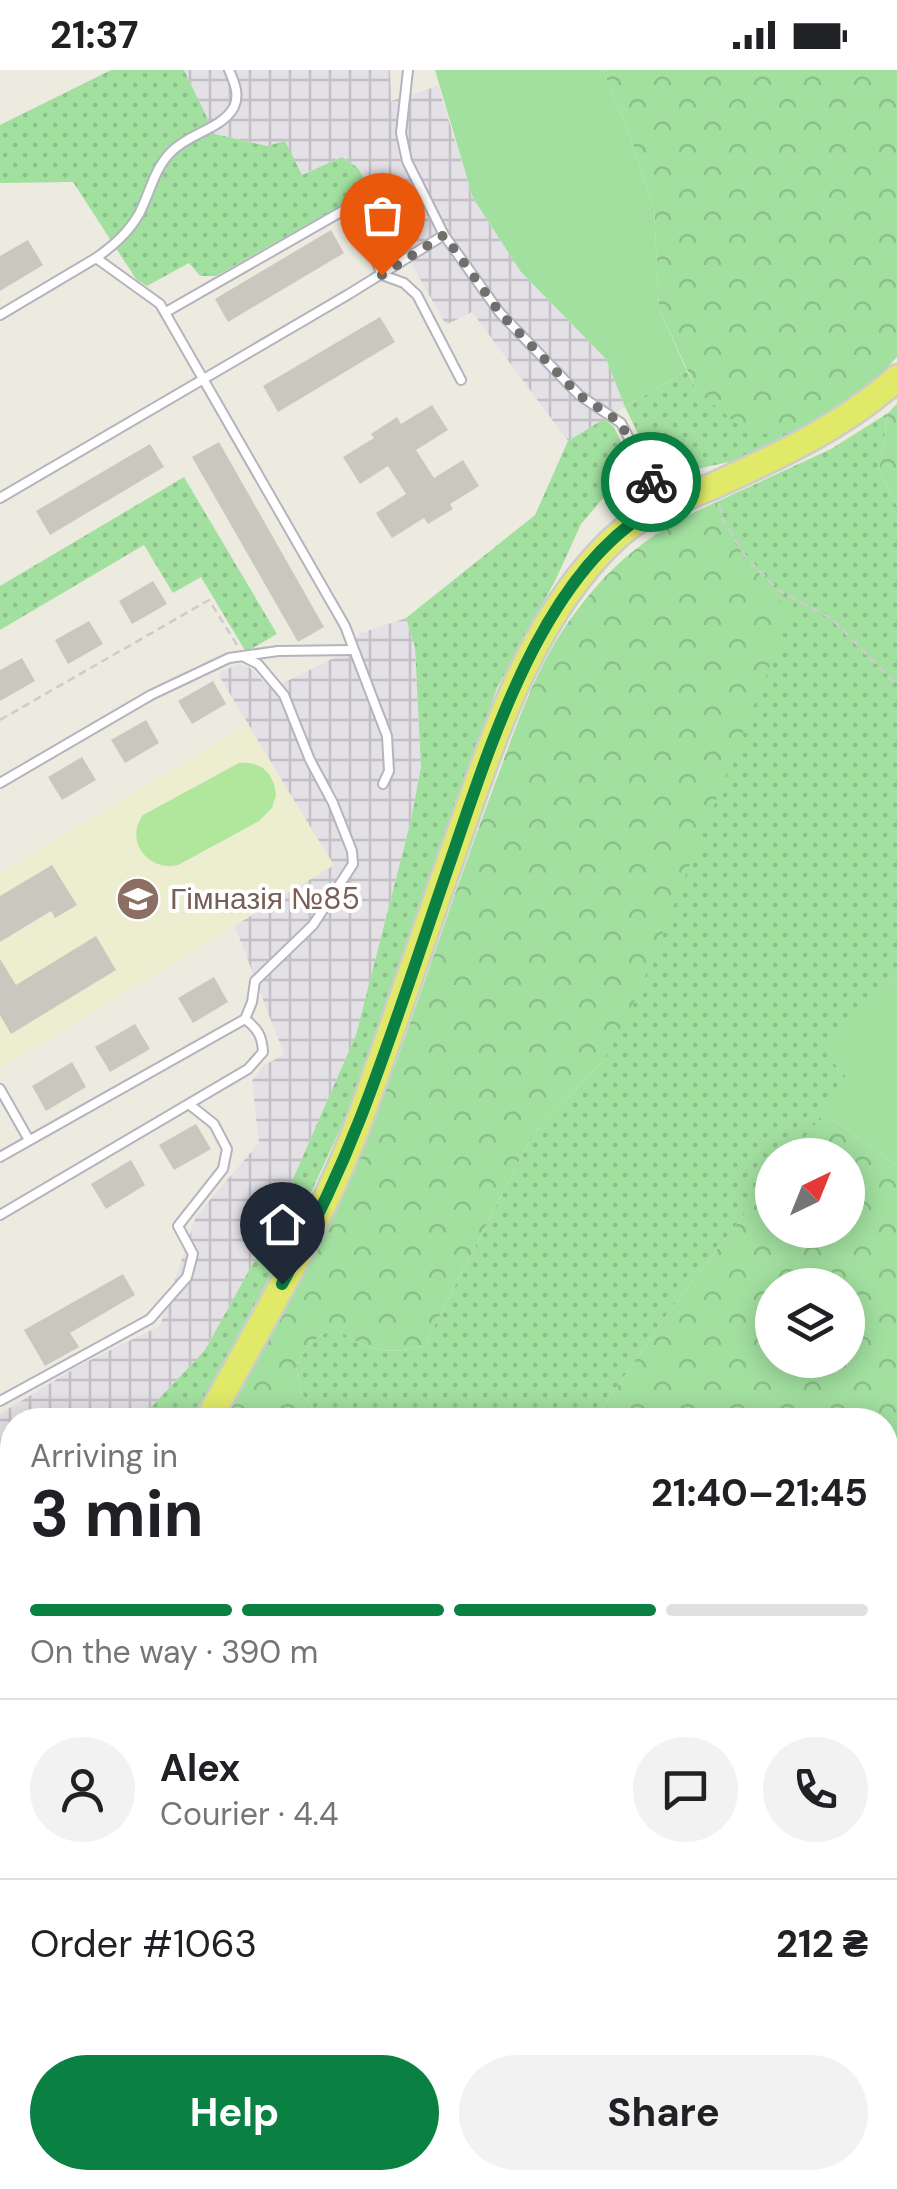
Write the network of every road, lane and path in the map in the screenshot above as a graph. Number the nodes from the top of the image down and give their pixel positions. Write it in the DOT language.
graph roads {
  1 [pos="229,70"];
  2 [pos="408,70"];
  3 [pos="444,235"];
  4 [pos="96,258"];
  5 [pos="382,275"];
  6 [pos="166,312"];
  7 [pos="0,315"];
  8 [pos="897,378"];
  9 [pos="461,380"];
  10 [pos="203,381"];
  11 [pos="712,486"];
  12 [pos="0,498"];
  13 [pos="663,504"];
  14 [pos="353,650"];
  15 [pos="244,657"];
  16 [pos="897,684"];
  17 [pos="0,720"];
  18 [pos="0,783"];
  19 [pos="382,784"];
  20 [pos="245,1019"];
  21 [pos="0,1090"];
  22 [pos="190,1104"];
  23 [pos="29,1140"];
  24 [pos="0,1158"];
  25 [pos="0,1215"];
  26 [pos="0,1401"];
  27 [pos="215,1408"];
  1 -- 4 [label="lane"];
  2 -- 3 [label="lane"];
  3 -- 5 [label="lane"];
  3 -- 13 [label="lane"];
  4 -- 6 [label="lane"];
  4 -- 7 [label="lane"];
  5 -- 6 [label="lane"];
  5 -- 9 [label="lane"];
  5 -- 10 [label="lane"];
  6 -- 10 [label="lane"];
  8 -- 11 [label="main road"];
  10 -- 12 [label="lane"];
  10 -- 14 [label="lane"];
  11 -- 13 [label="main road"];
  11 -- 16 [label="path"];
  13 -- 27 [label="main road"];
  14 -- 15 [label="lane"];
  14 -- 19 [label="lane"];
  15 -- 17 [label="path"];
  15 -- 18 [label="lane"];
  15 -- 20 [label="lane"];
  20 -- 22 [label="lane"];
  20 -- 23 [label="lane"];
  21 -- 23 [label="lane"];
  22 -- 25 [label="lane"];
  22 -- 26 [label="lane"];
  23 -- 24 [label="lane"];
}
